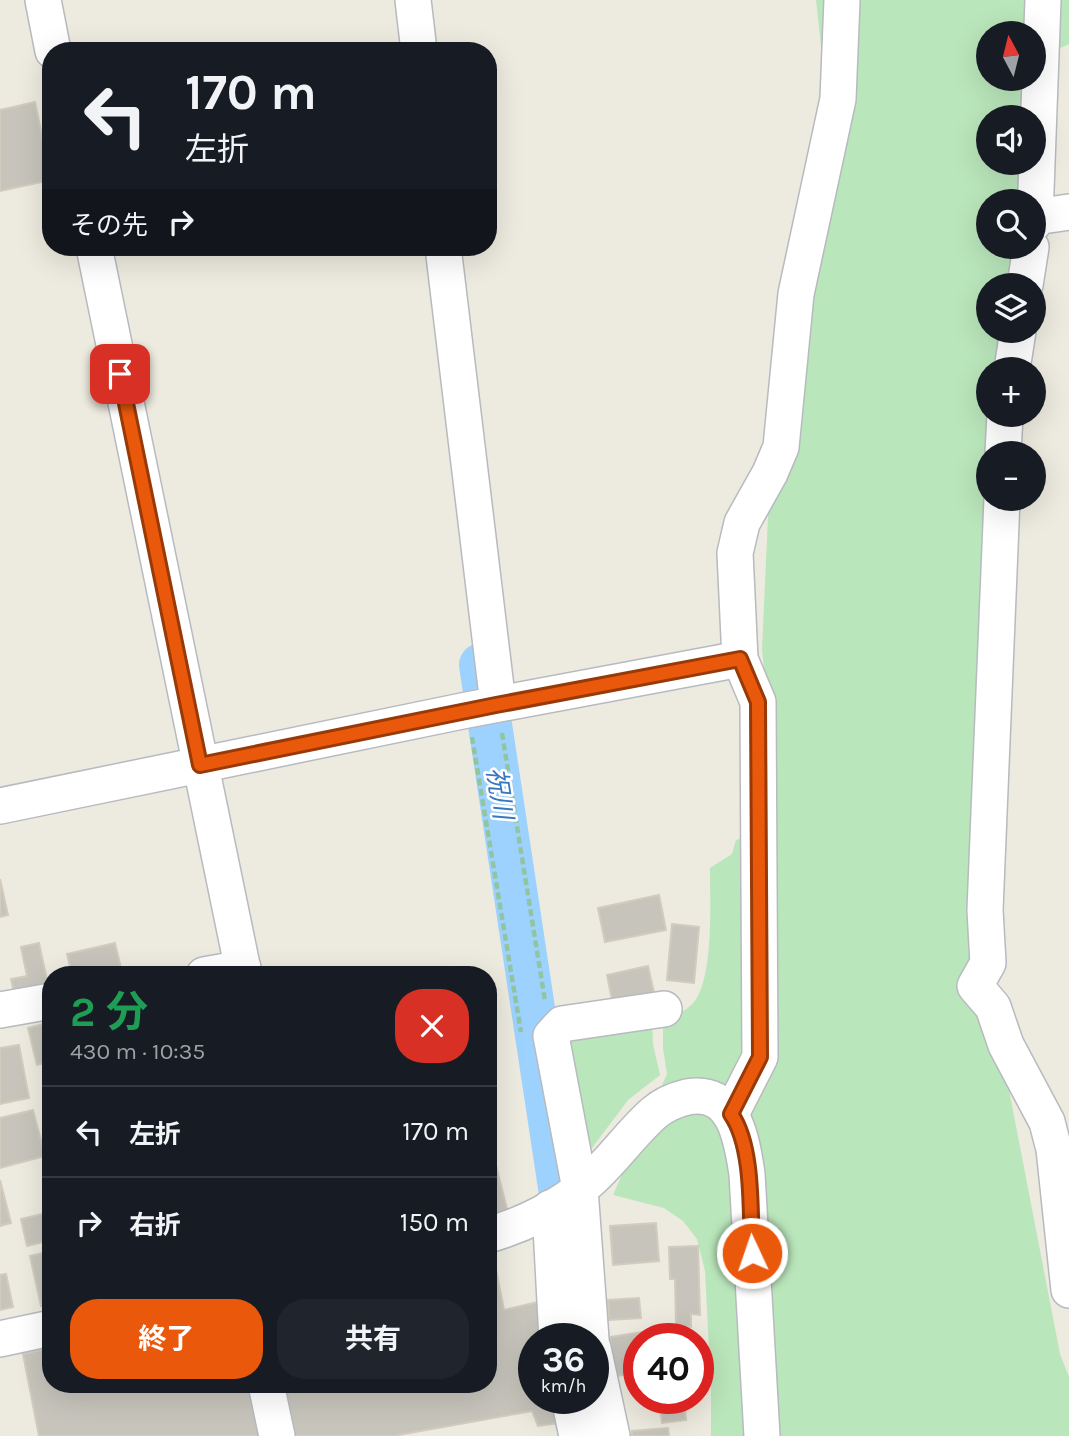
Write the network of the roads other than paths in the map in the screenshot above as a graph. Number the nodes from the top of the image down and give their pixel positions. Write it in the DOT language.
graph roads {
  1 [pos="43,0"];
  2 [pos="413,0"];
  3 [pos="842,0"];
  4 [pos="1043,0"];
  5 [pos="51,42"];
  6 [pos="418,42"];
  7 [pos="1036,189"];
  8 [pos="1069,212"];
  9 [pos="1046,215"];
  10 [pos="95,256"];
  11 [pos="444,256"];
  12 [pos="1002,511"];
  13 [pos="740,659"];
  14 [pos="487,706"];
  15 [pos="200,765"];
  16 [pos="0,806"];
  17 [pos="243,966"];
  18 [pos="42,1003"];
  19 [pos="664,1009"];
  20 [pos="0,1010"];
  21 [pos="731,1114"];
  22 [pos="564,1200"];
  23 [pos="497,1231"];
  24 [pos="1069,1290"];
  25 [pos="558,1323"];
  26 [pos="588,1323"];
  27 [pos="42,1330"];
  28 [pos="0,1339"];
  29 [pos="268,1393"];
  30 [pos="572,1414"];
  31 [pos="607,1414"];
  32 [pos="277,1436"];
  33 [pos="577,1436"];
  34 [pos="612,1436"];
  35 [pos="762,1436"];
  1 -- 5 [label="street"];
  2 -- 6 [label="street"];
  3 -- 13 [label="street"];
  4 -- 7 [label="street"];
  8 -- 9 [label="street"];
  10 -- 15 [label="street"];
  11 -- 14 [label="street"];
  12 -- 24 [label="street"];
  13 -- 14 [label="street"];
  13 -- 21 [label="street"];
  14 -- 15 [label="street"];
  15 -- 16 [label="street"];
  15 -- 17 [label="street"];
  18 -- 20 [label="street"];
  19 -- 22 [label="street"];
  21 -- 22 [label="street"];
  21 -- 35 [label="street"];
  22 -- 23 [label="street"];
  22 -- 25 [label="street"];
  22 -- 26 [label="street"];
  27 -- 28 [label="street"];
  29 -- 32 [label="street"];
  30 -- 33 [label="street"];
  31 -- 34 [label="street"];
}
